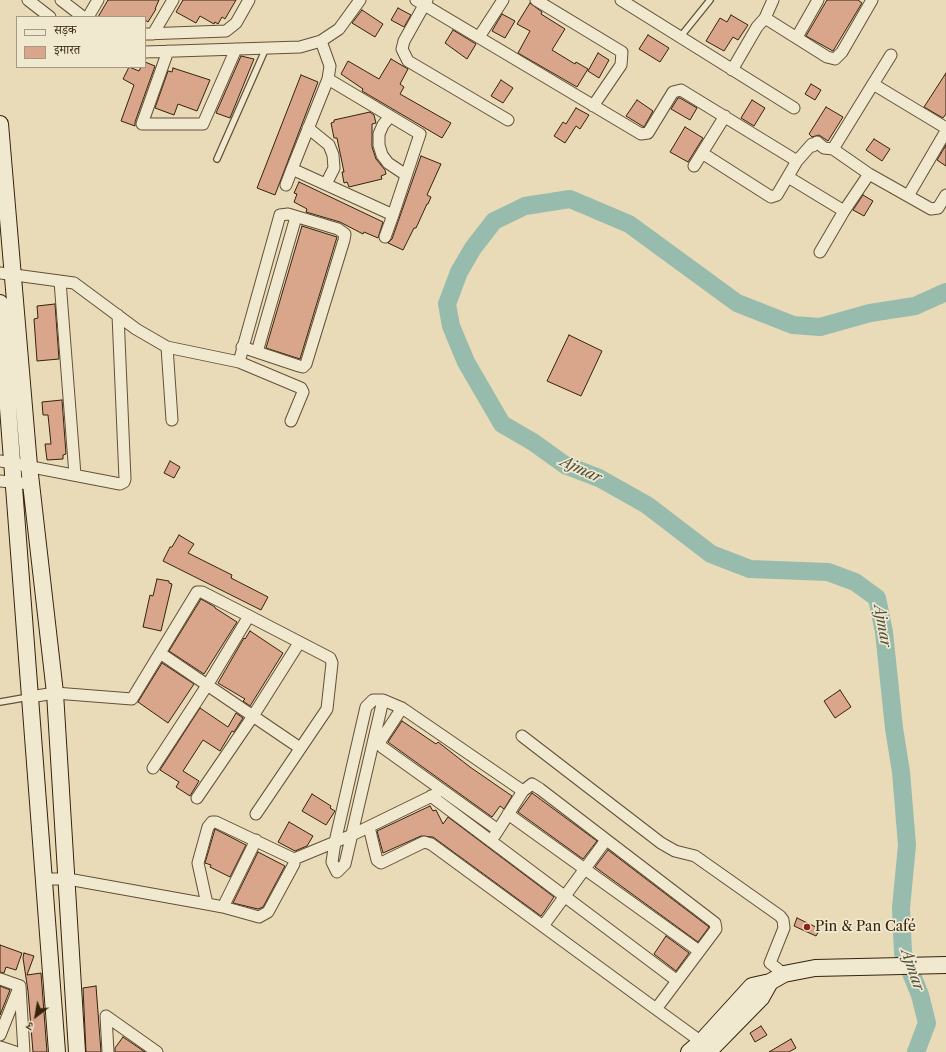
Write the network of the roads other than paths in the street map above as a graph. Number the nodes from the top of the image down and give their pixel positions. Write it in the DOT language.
graph roads {
  1 [pos="28,0"];
  2 [pos="61,0"];
  3 [pos="98,0"];
  4 [pos="173,0"];
  5 [pos="249,0"];
  6 [pos="360,0"];
  7 [pos="503,0"];
  8 [pos="536,0"];
  9 [pos="621,0"];
  10 [pos="710,0"];
  11 [pos="773,0"];
  12 [pos="818,0"];
  13 [pos="872,0"];
  14 [pos="422,2"];
  15 [pos="49,16"];
  16 [pos="83,16"];
  17 [pos="89,16"];
  18 [pos="766,18"];
  19 [pos="149,34"];
  20 [pos="681,36"];
  21 [pos="479,37"];
  22 [pos="797,37"];
  23 [pos="321,40"];
  24 [pos="266,48"];
  25 [pos="236,49"];
  26 [pos="168,51"];
  27 [pos="146,52"];
  28 [pos="891,55"];
  29 [pos="732,70"];
  30 [pos="328,79"];
  31 [pos="873,84"];
  32 [pos="593,106"];
  33 [pos="794,108"];
  34 [pos="390,116"];
  35 [pos="725,116"];
  36 [pos="508,120"];
  37 [pos="0,124"];
  38 [pos="308,128"];
  39 [pos="946,128"];
  40 [pos="946,131"];
  41 [pos="833,149"];
  42 [pos="702,152"];
  43 [pos="217,159"];
  44 [pos="797,161"];
  45 [pos="694,166"];
  46 [pos="292,169"];
  47 [pos="869,174"];
  48 [pos="406,175"];
  49 [pos="788,177"];
  50 [pos="286,184"];
  51 [pos="326,184"];
  52 [pos="946,195"];
  53 [pos="908,196"];
  54 [pos="844,211"];
  55 [pos="393,214"];
  56 [pos="296,217"];
  57 [pos="385,237"];
  58 [pos="820,252"];
  59 [pos="6,274"];
  60 [pos="60,281"];
  61 [pos="0,303"];
  62 [pos="118,315"];
  63 [pos="1,333"];
  64 [pos="167,347"];
  65 [pos="242,347"];
  66 [pos="257,352"];
  67 [pos="239,362"];
  68 [pos="298,366"];
  69 [pos="294,379"];
  70 [pos="4,393"];
  71 [pos="172,420"];
  72 [pos="291,421"];
  73 [pos="6,462"];
  74 [pos="29,466"];
  75 [pos="75,475"];
  76 [pos="7,482"];
  77 [pos="31,484"];
  78 [pos="249,616"];
  79 [pos="299,643"];
  80 [pos="160,653"];
  81 [pos="208,684"];
  82 [pos="54,693"];
  83 [pos="30,697"];
  84 [pos="383,700"];
  85 [pos="0,702"];
  86 [pos="402,708"];
  87 [pos="254,716"];
  88 [pos="522,736"];
  89 [pos="359,740"];
  90 [pos="374,743"];
  91 [pos="300,748"];
  92 [pos="152,768"];
  93 [pos="442,791"];
  94 [pos="523,791"];
  95 [pos="431,796"];
  96 [pos="198,798"];
  97 [pos="256,814"];
  98 [pos="508,814"];
  99 [pos="369,827"];
  100 [pos="498,830"];
  101 [pos="352,835"];
  102 [pos="256,840"];
  103 [pos="491,840"];
  104 [pos="606,840"];
  105 [pos="335,842"];
  106 [pos="294,859"];
  107 [pos="585,870"];
  108 [pos="44,879"];
  109 [pos="68,879"];
  110 [pos="565,896"];
  111 [pos="207,904"];
  112 [pos="223,907"];
  113 [pos="543,926"];
  114 [pos="699,951"];
  115 [pos="946,964"];
  116 [pos="777,978"];
  117 [pos="0,979"];
  118 [pos="676,980"];
  119 [pos="20,986"];
  120 [pos="656,1009"];
  121 [pos="0,1035"];
  122 [pos="707,1047"];
  123 [pos="0,1048"];
  124 [pos="15,1052"];
  125 [pos="24,1052"];
  126 [pos="57,1052"];
  127 [pos="77,1052"];
  128 [pos="108,1052"];
  129 [pos="157,1052"];
  130 [pos="689,1052"];
  1 -- 15 [label="street"];
  2 -- 16 [label="street"];
  3 -- 17 [label="street"];
  4 -- 19 [label="street"];
  5 -- 19 [label="street"];
  6 -- 23 [label="street"];
  7 -- 21 [label="street"];
  8 -- 32 [label="street"];
  9 -- 20 [label="street"];
  10 -- 20 [label="lane"];
  11 -- 18 [label="street"];
  12 -- 22 [label="street"];
  13 -- 22 [label="street"];
  14 -- 21 [label="street"];
  14 -- 36 [label="street"];
  18 -- 22 [label="street"];
  18 -- 29 [label="street"];
  20 -- 29 [label="street"];
  21 -- 32 [label="street"];
  23 -- 24 [label="street"];
  23 -- 30 [label="street"];
  24 -- 25 [label="street"];
  24 -- 43 [label="lane"];
  25 -- 26 [label="street"];
  25 -- 26 [label="street"];
  26 -- 27 [label="street"];
  28 -- 31 [label="street"];
  29 -- 33 [label="street"];
  30 -- 34 [label="street"];
  30 -- 38 [label="street"];
  31 -- 39 [label="street"];
  31 -- 41 [label="street"];
  32 -- 35 [label="street"];
  34 -- 48 [label="street"];
  34 -- 48 [label="street"];
  35 -- 42 [label="street"];
  35 -- 44 [label="street"];
  37 -- 59 [label="street"];
  38 -- 46 [label="street"];
  38 -- 51 [label="street"];
  40 -- 53 [label="street"];
  41 -- 44 [label="street"];
  41 -- 47 [label="street"];
  42 -- 45 [label="street"];
  42 -- 49 [label="street"];
  44 -- 49 [label="street"];
  46 -- 50 [label="street"];
  46 -- 51 [label="street"];
  47 -- 53 [label="street"];
  47 -- 54 [label="street"];
  48 -- 55 [label="street"];
  49 -- 54 [label="street"];
  51 -- 55 [label="street"];
  52 -- 53 [label="street"];
  54 -- 58 [label="street"];
  55 -- 57 [label="street"];
  56 -- 65 [label="street"];
  56 -- 66 [label="street"];
  56 -- 68 [label="street"];
  59 -- 60 [label="street"];
  59 -- 74 [label="street"];
  60 -- 62 [label="street"];
  60 -- 75 [label="street"];
  61 -- 63 [label="street"];
  62 -- 64 [label="street"];
  62 -- 75 [label="street"];
  63 -- 70 [label="street"];
  64 -- 67 [label="street"];
  64 -- 71 [label="street"];
  65 -- 66 [label="street"];
  65 -- 67 [label="street"];
  66 -- 68 [label="street"];
  67 -- 72 [label="street"];
  68 -- 69 [label="street"];
  70 -- 73 [label="street"];
  73 -- 74 [label="street"];
  73 -- 76 [label="street"];
  74 -- 75 [label="street"];
  74 -- 77 [label="street"];
  76 -- 77 [label="street"];
  76 -- 83 [label="street"];
  77 -- 82 [label="street"];
  78 -- 79 [label="street"];
  78 -- 80 [label="street"];
  78 -- 81 [label="street"];
  79 -- 87 [label="street"];
  79 -- 91 [label="street"];
  80 -- 81 [label="street"];
  80 -- 82 [label="street"];
  81 -- 87 [label="street"];
  81 -- 92 [label="street"];
  82 -- 83 [label="street"];
  82 -- 109 [label="street"];
  83 -- 85 [label="lane"];
  83 -- 108 [label="street"];
  84 -- 86 [label="street"];
  84 -- 89 [label="street"];
  84 -- 90 [label="street"];
  86 -- 93 [label="street"];
  86 -- 94 [label="street"];
  87 -- 91 [label="street"];
  87 -- 96 [label="street"];
  88 -- 116 [label="street"];
  89 -- 90 [label="street"];
  89 -- 105 [label="street"];
  90 -- 101 [label="street"];
  91 -- 97 [label="street"];
  93 -- 95 [label="street"];
  93 -- 100 [label="street"];
  94 -- 98 [label="street"];
  94 -- 104 [label="street"];
  95 -- 99 [label="street"];
  95 -- 103 [label="street"];
  98 -- 100 [label="street"];
  98 -- 107 [label="street"];
  99 -- 101 [label="street"];
  99 -- 113 [label="street"];
  100 -- 103 [label="street"];
  101 -- 105 [label="street"];
  101 -- 105 [label="street"];
  102 -- 106 [label="street"];
  102 -- 111 [label="street"];
  102 -- 112 [label="street"];
  103 -- 110 [label="street"];
  104 -- 107 [label="street"];
  104 -- 114 [label="street"];
  105 -- 106 [label="street"];
  106 -- 112 [label="street"];
  107 -- 110 [label="street"];
  107 -- 114 [label="street"];
  108 -- 109 [label="street"];
  108 -- 126 [label="street"];
  109 -- 111 [label="street"];
  109 -- 127 [label="street"];
  110 -- 113 [label="street"];
  110 -- 118 [label="street"];
  111 -- 112 [label="street"];
  113 -- 120 [label="street"];
  114 -- 118 [label="street"];
  115 -- 116 [label="street"];
  116 -- 122 [label="street"];
  117 -- 119 [label="street"];
  118 -- 120 [label="street"];
  119 -- 121 [label="street"];
  119 -- 125 [label="street"];
  120 -- 122 [label="street"];
  122 -- 130 [label="street"];
  123 -- 124 [label="street"];
  128 -- 129 [label="street"];
}
